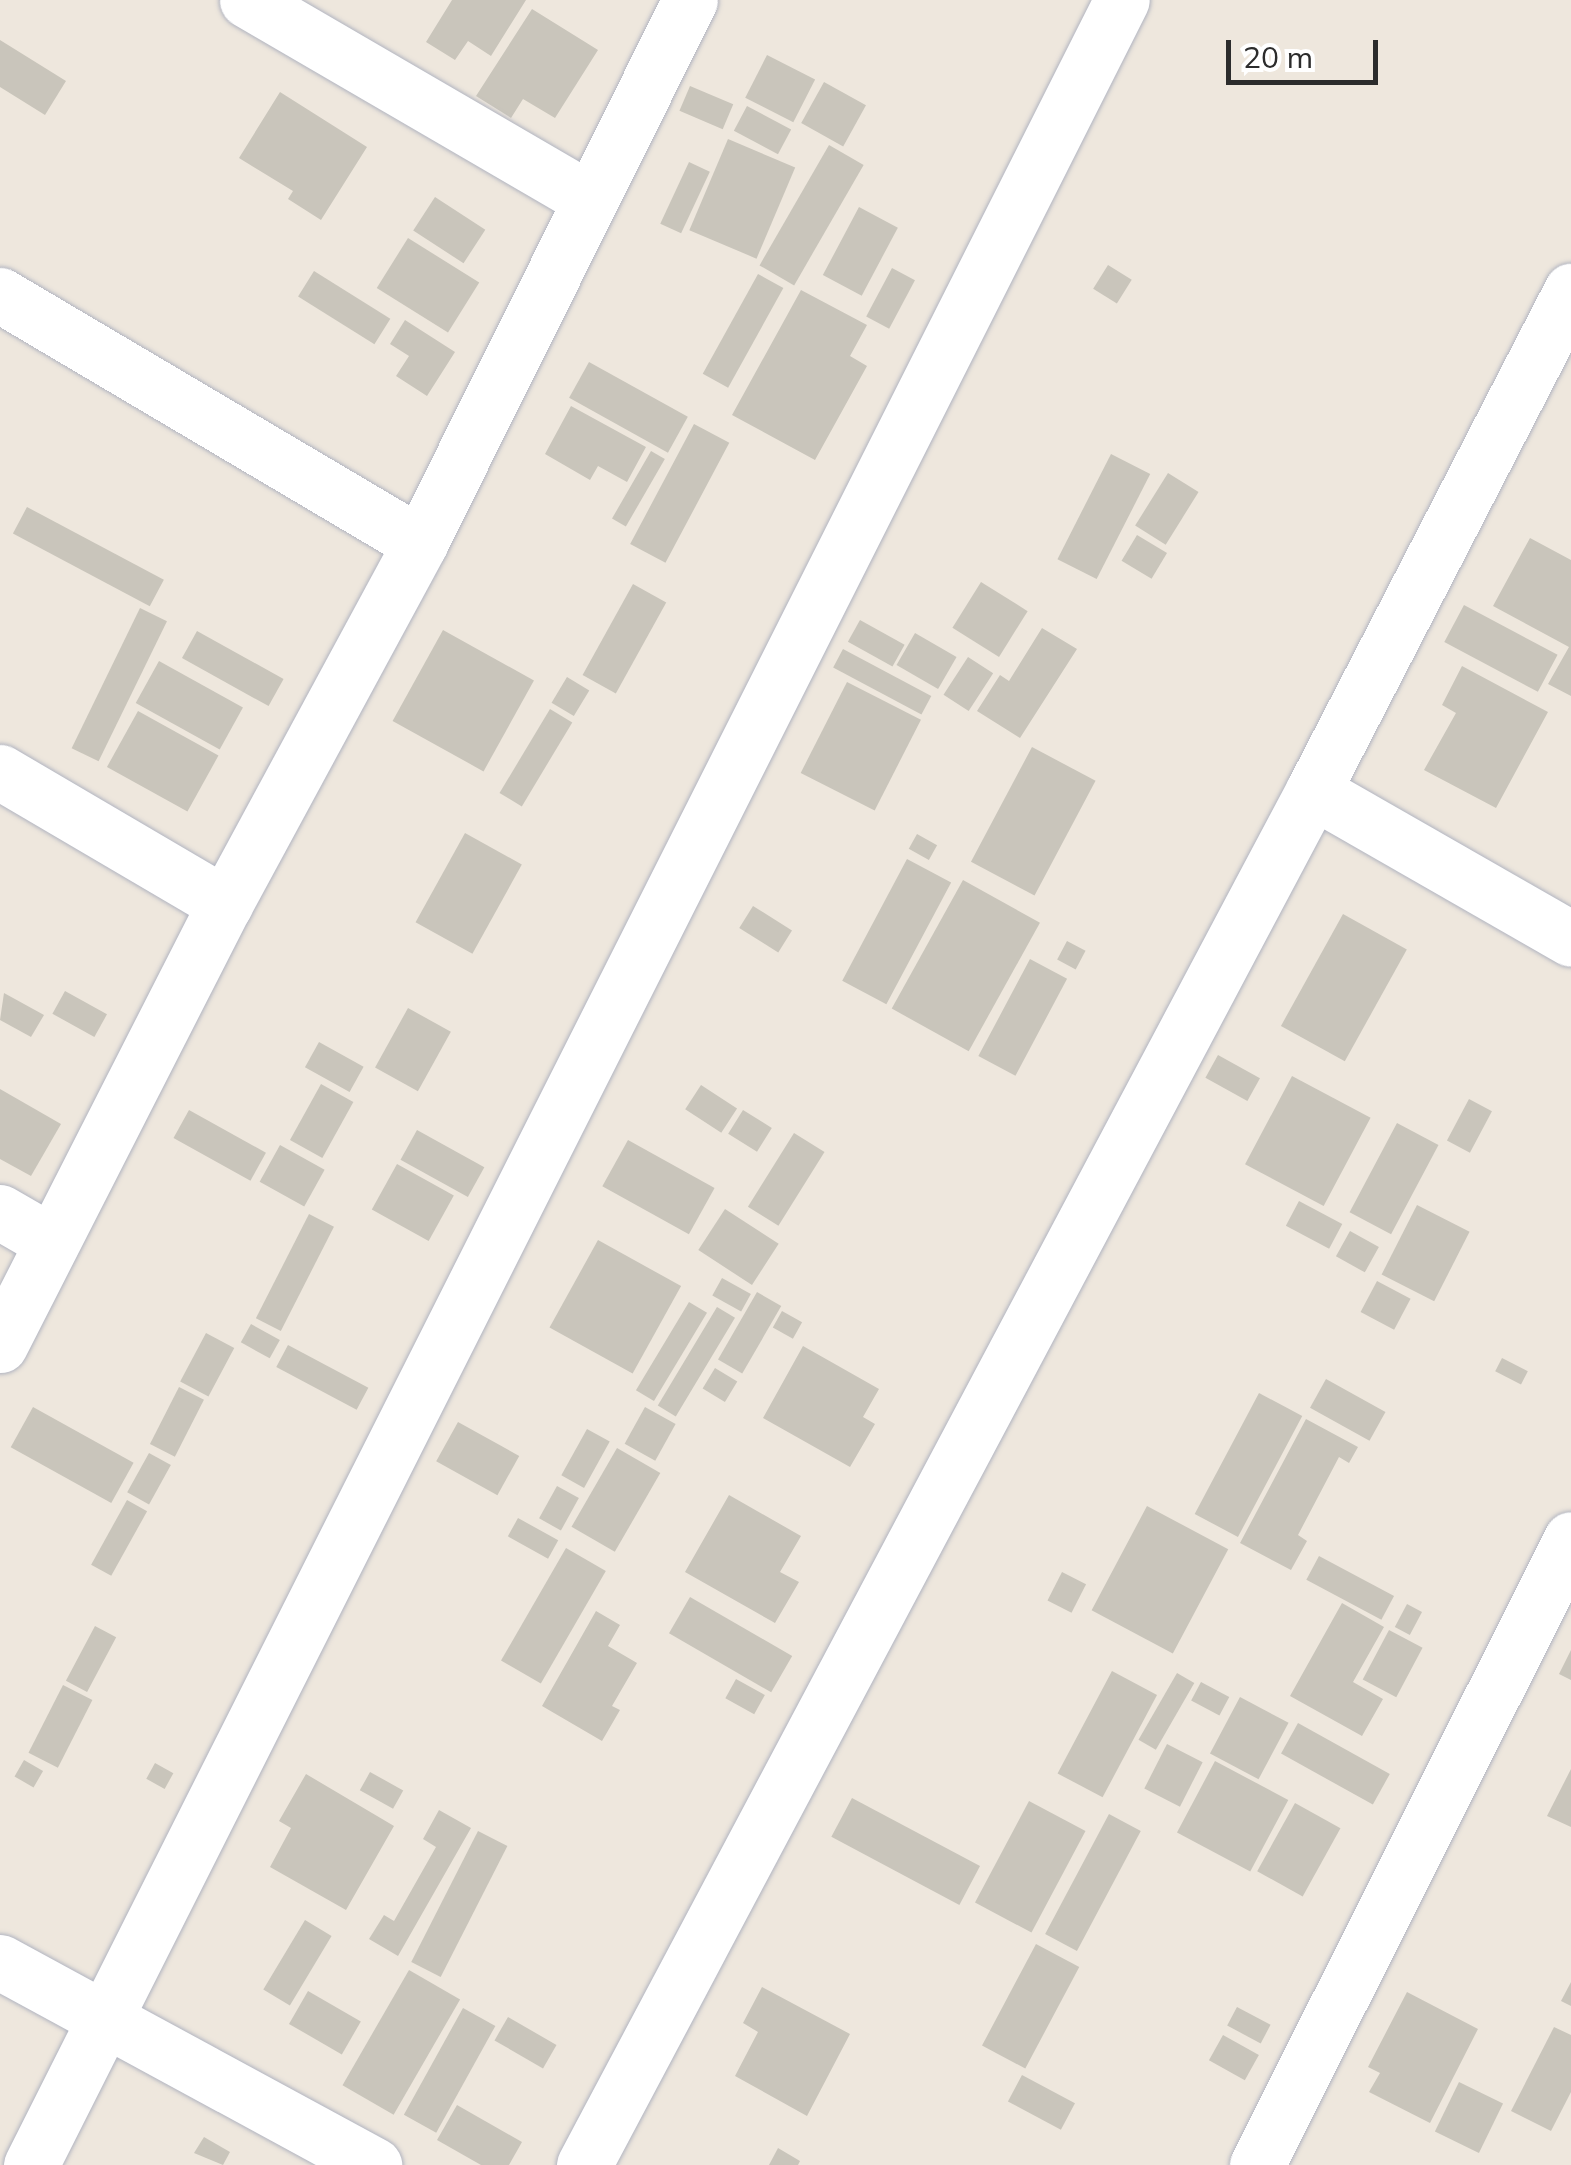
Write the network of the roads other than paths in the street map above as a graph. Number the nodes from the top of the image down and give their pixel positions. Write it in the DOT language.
graph roads {
  1 [pos="246,0"];
  2 [pos="690,0"];
  3 [pos="1122,0"];
  4 [pos="590,200"];
  5 [pos="1571,291"];
  6 [pos="0,295"];
  7 [pos="420,543"];
  8 [pos="0,772"];
  9 [pos="1312,791"];
  10 [pos="224,904"];
  11 [pos="1571,939"];
  12 [pos="0,1212"];
  13 [pos="52,1242"];
  14 [pos="0,1345"];
  15 [pos="1571,1539"];
  16 [pos="0,1962"];
  17 [pos="106,2017"];
  18 [pos="31,2165"];
  19 [pos="374,2165"];
  20 [pos="584,2165"];
  21 [pos="1257,2165"];
  1 -- 4 [label="street"];
  2 -- 4 [label="street"];
  3 -- 17 [label="street"];
  4 -- 7 [label="street"];
  5 -- 9 [label="street"];
  6 -- 7 [label="street"];
  7 -- 10 [label="street"];
  8 -- 10 [label="street"];
  9 -- 11 [label="street"];
  9 -- 20 [label="street"];
  10 -- 13 [label="street"];
  12 -- 13 [label="street"];
  13 -- 14 [label="street"];
  15 -- 21 [label="street"];
  16 -- 17 [label="street"];
  17 -- 18 [label="street"];
  17 -- 19 [label="street"];
}
